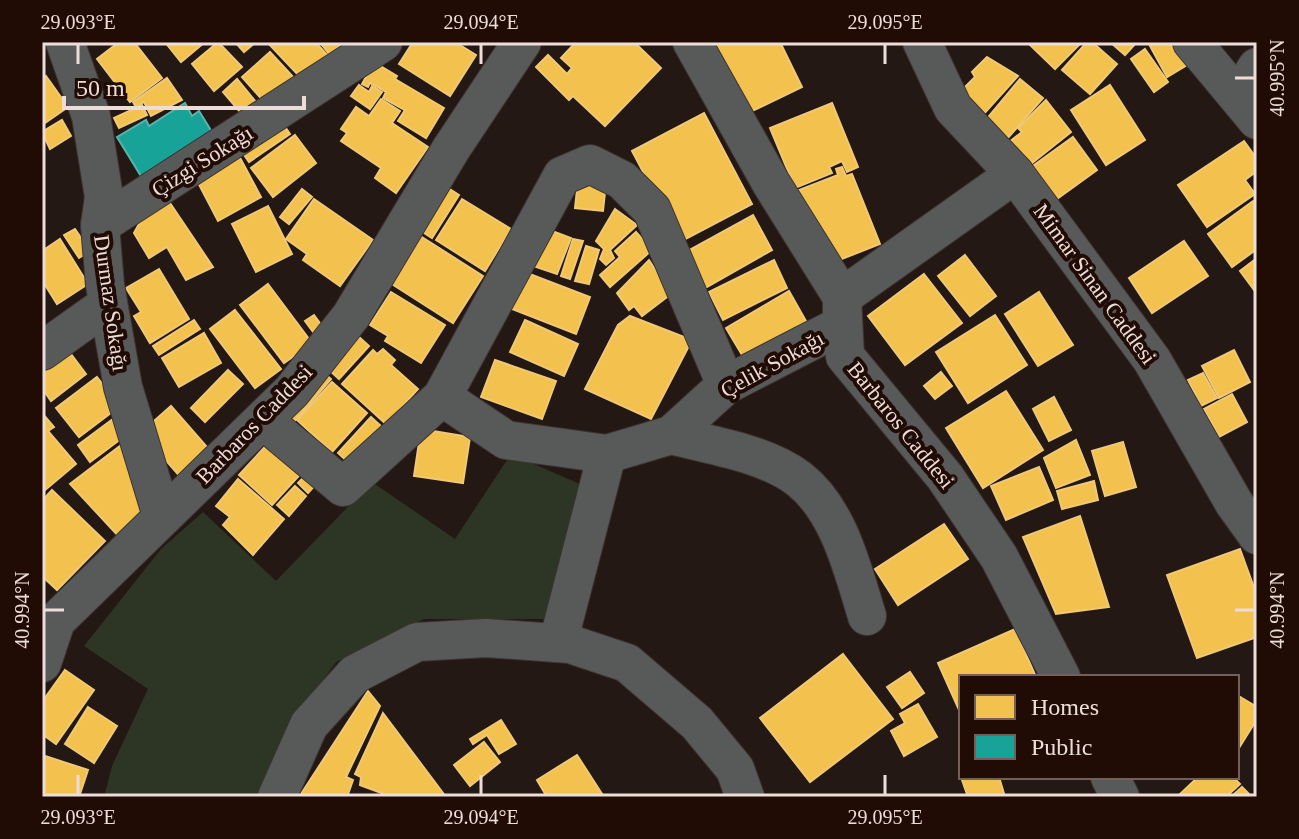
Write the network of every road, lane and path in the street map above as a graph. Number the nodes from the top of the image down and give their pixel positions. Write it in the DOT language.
graph roads {
  1 [pos="63,42"];
  2 [pos="383,42"];
  3 [pos="522,42"];
  4 [pos="692,42"];
  5 [pos="922,42"];
  6 [pos="1192,42"];
  7 [pos="42,55"];
  8 [pos="1251,94"];
  9 [pos="1015,174"];
  10 [pos="100,225"];
  11 [pos="842,297"];
  12 [pos="108,304"];
  13 [pos="42,351"];
  14 [pos="726,385"];
  15 [pos="442,397"];
  16 [pos="263,420"];
  17 [pos="671,435"];
  18 [pos="607,454"];
  19 [pos="162,516"];
  20 [pos="1257,535"];
  21 [pos="867,616"];
  22 [pos="49,617"];
  23 [pos="558,643"];
  24 [pos="42,663"];
  25 [pos="1060,675"];
  26 [pos="1111,779"];
  27 [pos="277,797"];
  28 [pos="745,797"];
  29 [pos="1120,797"];
  1 -- 7 [label="street"];
  1 -- 10 [label="street, Durmaz Sokağı"];
  2 -- 10 [label="street, Çizgi Sokağı"];
  3 -- 16 [label="street, Barbaros Caddesi"];
  4 -- 11 [label="street, Barbaros Caddesi"];
  5 -- 9 [label="street, Mimar Sinan Caddesi"];
  6 -- 8 [label="street"];
  9 -- 11 [label="street"];
  9 -- 20 [label="street, Mimar Sinan Caddesi"];
  10 -- 12 [label="street, Durmaz Sokağı"];
  11 -- 14 [label="street, Çelik Sokağı"];
  11 -- 25 [label="street, Barbaros Caddesi"];
  12 -- 13 [label="street"];
  12 -- 19 [label="street, Durmaz Sokağı"];
  14 -- 15 [label="street"];
  14 -- 17 [label="street, Çelik Sokağı"];
  15 -- 16 [label="street"];
  15 -- 18 [label="street, Çelik Sokağı"];
  16 -- 19 [label="street, Barbaros Caddesi"];
  17 -- 18 [label="street, Çelik Sokağı"];
  17 -- 21 [label="street"];
  18 -- 23 [label="street"];
  19 -- 22 [label="street, Barbaros Caddesi"];
  22 -- 24 [label="street, Barbaros Caddesi"];
  23 -- 27 [label="street"];
  23 -- 28 [label="street"];
  26 -- 29 [label="street"];
}
